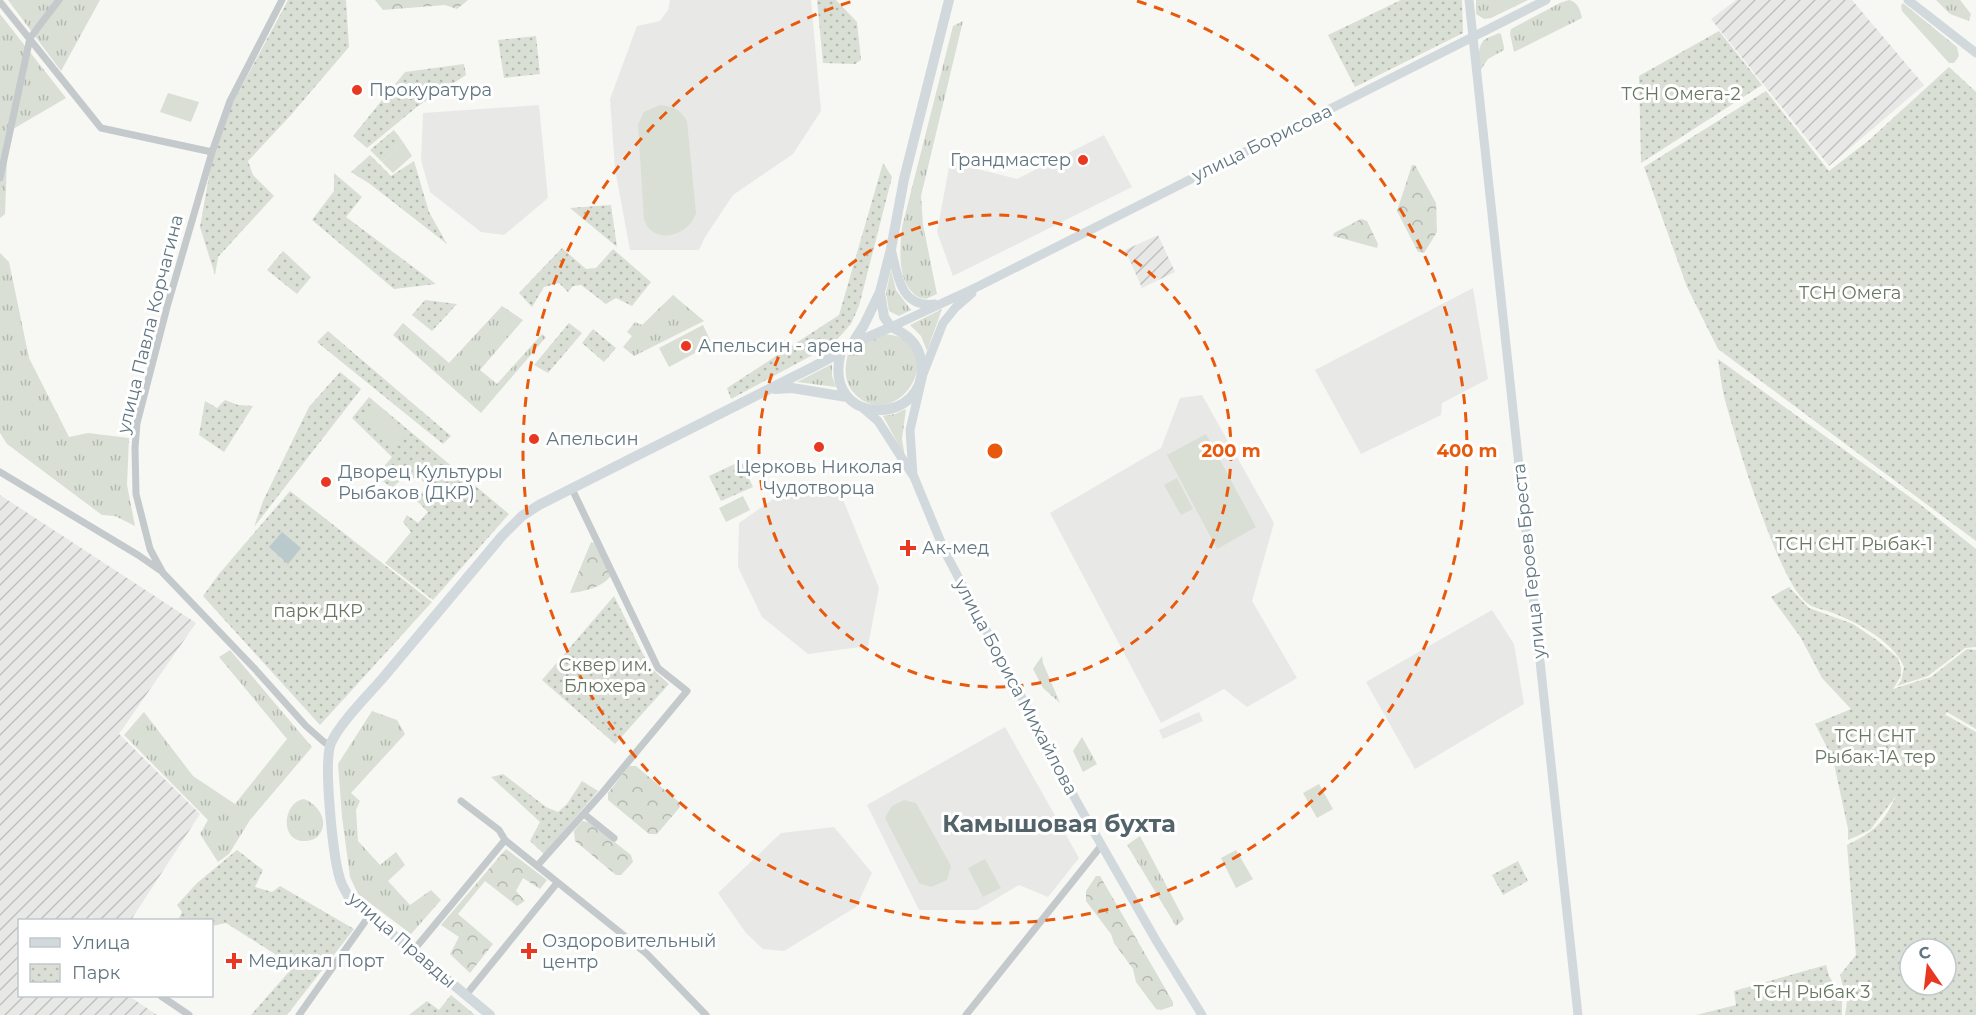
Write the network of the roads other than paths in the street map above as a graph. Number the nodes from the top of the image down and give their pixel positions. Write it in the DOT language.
graph roads {
  1 [pos="59,0"];
  2 [pos="282,0"];
  3 [pos="949,0"];
  4 [pos="1469,0"];
  5 [pos="1545,0"];
  6 [pos="1908,0"];
  7 [pos="0,2"];
  8 [pos="30,38"];
  9 [pos="1473,38"];
  10 [pos="1976,53"];
  11 [pos="212,152"];
  12 [pos="0,178"];
  13 [pos="891,249"];
  14 [pos="979,286"];
  15 [pos="880,292"];
  16 [pos="943,303"];
  17 [pos="891,327"];
  18 [pos="852,344"];
  19 [pos="842,352"];
  20 [pos="922,374"];
  21 [pos="769,389"];
  22 [pos="847,397"];
  23 [pos="864,409"];
  24 [pos="0,472"];
  25 [pos="914,477"];
  26 [pos="572,489"];
  27 [pos="163,573"];
  28 [pos="330,745"];
  29 [pos="461,801"];
  30 [pos="584,813"];
  31 [pos="614,838"];
  32 [pos="505,840"];
  33 [pos="1101,846"];
  34 [pos="537,866"];
  35 [pos="557,883"];
  36 [pos="369,916"];
  37 [pos="413,951"];
  38 [pos="466,994"];
  39 [pos="163,997"];
  40 [pos="1197,1013"];
  41 [pos="189,1015"];
  42 [pos="299,1015"];
  43 [pos="490,1015"];
  44 [pos="706,1015"];
  45 [pos="966,1015"];
  46 [pos="1578,1015"];
  1 -- 8 [label="street"];
  2 -- 11 [label="street, улица Павла Корчагина"];
  3 -- 13 [label="main road"];
  4 -- 9 [label="street, улица Героев Бреста"];
  5 -- 9 [label="street, улица Борисова"];
  6 -- 10 [label="street"];
  7 -- 8 [label="street"];
  8 -- 11 [label="street"];
  8 -- 12 [label="street"];
  9 -- 14 [label="street, улица Борисова"];
  9 -- 46 [label="street, улица Героев Бреста"];
  11 -- 27 [label="street, улица Павла Корчагина"];
  13 -- 15 [label="main road"];
  13 -- 16 [label="street"];
  14 -- 16 [label="street, улица Борисова"];
  14 -- 20 [label="street, улица Борисова"];
  15 -- 17 [label="main road"];
  15 -- 18 [label="main road"];
  16 -- 17 [label="street, улица Борисова"];
  17 -- 18 [label="main road"];
  17 -- 20 [label="main road"];
  18 -- 19 [label="main road"];
  19 -- 21 [label="main road"];
  19 -- 22 [label="main road"];
  20 -- 23 [label="main road"];
  20 -- 25 [label="street, улица Бориса Михайлова"];
  21 -- 22 [label="main road"];
  21 -- 26 [label="main road"];
  22 -- 23 [label="main road"];
  23 -- 25 [label="street, улица Бориса Михайлова"];
  24 -- 27 [label="street"];
  25 -- 33 [label="street, улица Бориса Михайлова"];
  26 -- 28 [label="main road"];
  26 -- 30 [label="street"];
  27 -- 28 [label="street, улица Павла Корчагина"];
  28 -- 36 [label="main road, улица Правды"];
  29 -- 32 [label="street"];
  30 -- 31 [label="street"];
  30 -- 34 [label="street"];
  32 -- 34 [label="street"];
  32 -- 37 [label="street"];
  33 -- 40 [label="street, улица Бориса Михайлова"];
  33 -- 45 [label="street"];
  34 -- 35 [label="street"];
  35 -- 38 [label="street"];
  35 -- 44 [label="street"];
  36 -- 37 [label="main road, улица Правды"];
  36 -- 42 [label="street"];
  37 -- 38 [label="main road, улица Правды"];
  38 -- 43 [label="main road, улица Правды"];
  39 -- 41 [label="street"];
}
